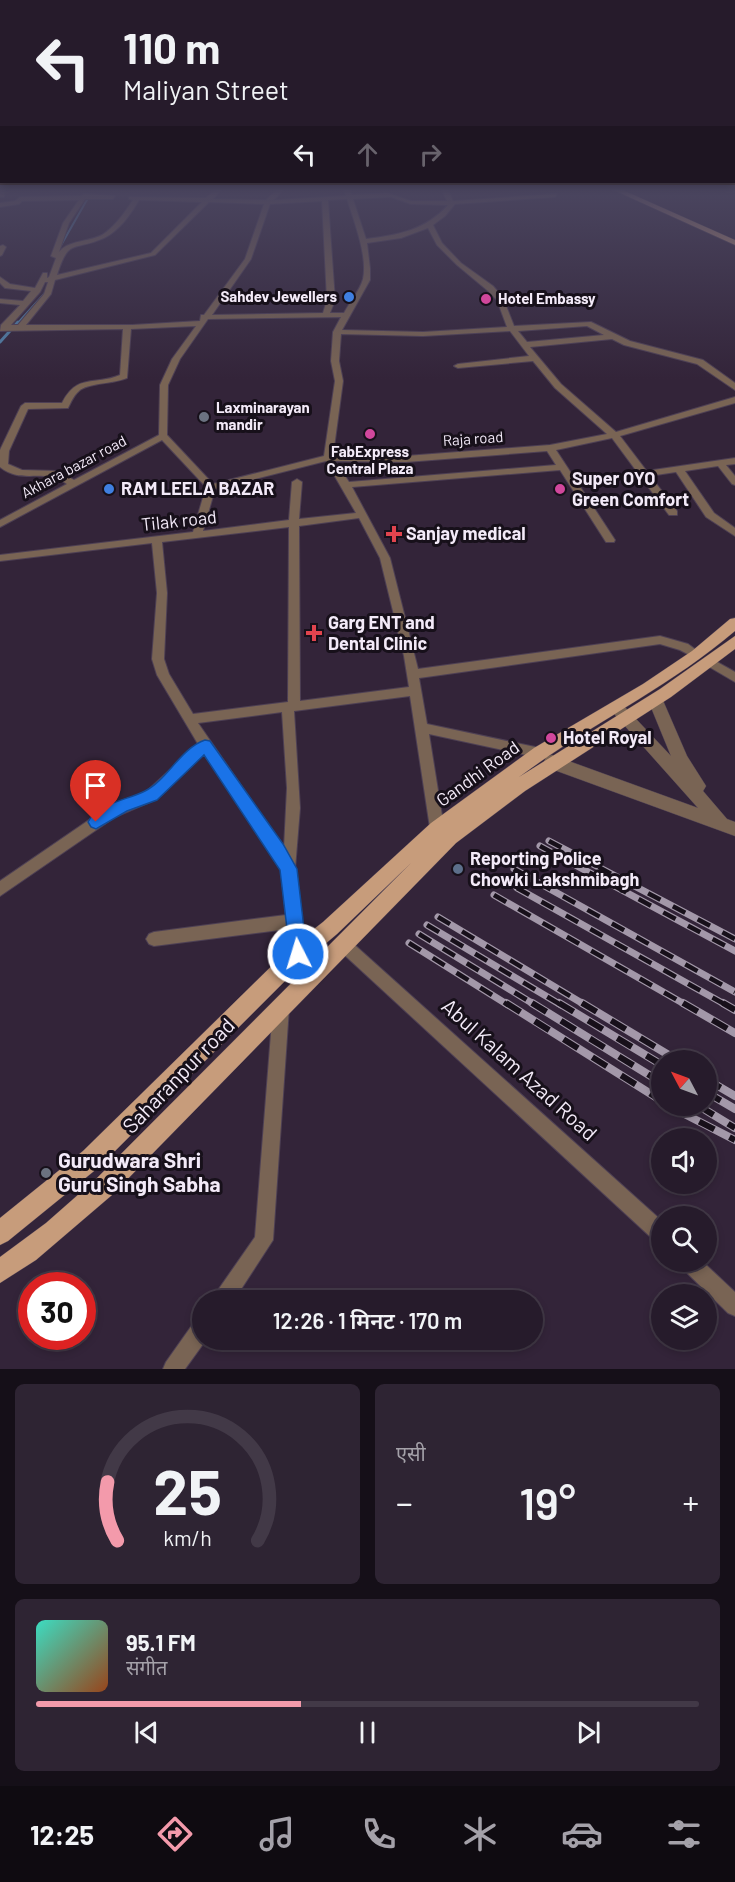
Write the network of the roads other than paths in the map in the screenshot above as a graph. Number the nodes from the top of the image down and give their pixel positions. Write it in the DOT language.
graph roads {
  1 [pos="54,252"];
  2 [pos="63,252"];
  3 [pos="155,252"];
  4 [pos="250,252"];
  5 [pos="328,252"];
  6 [pos="365,252"];
  7 [pos="447,252"];
  8 [pos="0,279"];
  9 [pos="52,279"];
  10 [pos="42,281"];
  11 [pos="37,290"];
  12 [pos="0,301"];
  13 [pos="25,303"];
  14 [pos="326,315"];
  15 [pos="344,315"];
  16 [pos="203,320"];
  17 [pos="20,327"];
  18 [pos="127,327"];
  19 [pos="2,329"];
  20 [pos="512,329"];
  21 [pos="337,332"];
  22 [pos="616,336"];
  23 [pos="525,345"];
  24 [pos="535,358"];
  25 [pos="458,366"];
  26 [pos="735,387"];
  27 [pos="735,400"];
  28 [pos="614,435"];
  29 [pos="163,436"];
  30 [pos="550,448"];
  31 [pos="2,458"];
  32 [pos="328,458"];
  33 [pos="735,461"];
  34 [pos="720,463"];
  35 [pos="564,467"];
  36 [pos="678,468"];
  37 [pos="656,472"];
  38 [pos="297,482"];
  39 [pos="735,482"];
  40 [pos="74,484"];
  41 [pos="346,484"];
  42 [pos="211,487"];
  43 [pos="673,513"];
  44 [pos="361,515"];
  45 [pos="0,524"];
  46 [pos="294,525"];
  47 [pos="735,532"];
  48 [pos="197,535"];
  49 [pos="157,540"];
  50 [pos="610,540"];
  51 [pos="0,558"];
  52 [pos="735,623"];
  53 [pos="735,640"];
  54 [pos="703,658"];
  55 [pos="413,674"];
  56 [pos="735,678"];
  57 [pos="416,691"];
  58 [pos="656,700"];
  59 [pos="291,706"];
  60 [pos="620,712"];
  61 [pos="189,719"];
  62 [pos="423,728"];
  63 [pos="205,746"];
  64 [pos="546,758"];
  65 [pos="729,826"];
  66 [pos="437,828"];
  67 [pos="288,869"];
  68 [pos="0,889"];
  69 [pos="296,921"];
  70 [pos="154,939"];
  71 [pos="343,944"];
  72 [pos="298,954"];
  73 [pos="267,986"];
  74 [pos="281,1004"];
  75 [pos="651,1224"];
  76 [pos="0,1233"];
  77 [pos="0,1271"];
  78 [pos="700,1272"];
  79 [pos="230,1290"];
  80 [pos="735,1306"];
  81 [pos="192,1342"];
  82 [pos="172,1369"];
  1 -- 10 [label="street"];
  2 -- 9 [label="street"];
  3 -- 9 [label="street"];
  4 -- 16 [label="street"];
  5 -- 14 [label="street"];
  6 -- 15 [label="street"];
  7 -- 20 [label="street"];
  8 -- 11 [label="street"];
  9 -- 10 [label="street"];
  9 -- 17 [label="street"];
  10 -- 11 [label="street"];
  11 -- 13 [label="street"];
  12 -- 13 [label="street"];
  13 -- 19 [label="street"];
  14 -- 15 [label="street"];
  14 -- 16 [label="street"];
  15 -- 21 [label="street"];
  16 -- 18 [label="street"];
  16 -- 29 [label="street"];
  17 -- 18 [label="street"];
  17 -- 19 [label="street"];
  18 -- 31 [label="street"];
  20 -- 21 [label="street"];
  20 -- 22 [label="street"];
  20 -- 23 [label="street"];
  21 -- 32 [label="street"];
  22 -- 23 [label="street"];
  22 -- 26 [label="street"];
  23 -- 24 [label="street"];
  24 -- 25 [label="street"];
  24 -- 28 [label="street"];
  27 -- 28 [label="street, Raja road"];
  28 -- 30 [label="street, Raja road"];
  28 -- 43 [label="street"];
  29 -- 40 [label="street, Akhara bazar road"];
  29 -- 42 [label="street"];
  30 -- 32 [label="street, Raja road"];
  30 -- 35 [label="street"];
  31 -- 40 [label="street"];
  32 -- 41 [label="street"];
  32 -- 42 [label="street, Raja road"];
  33 -- 34 [label="street"];
  34 -- 36 [label="street"];
  34 -- 39 [label="street"];
  35 -- 41 [label="street"];
  35 -- 50 [label="street"];
  36 -- 37 [label="street"];
  36 -- 47 [label="street"];
  38 -- 46 [label="street"];
  40 -- 45 [label="street, Akhara bazar road"];
  41 -- 44 [label="street"];
  42 -- 48 [label="street"];
  44 -- 46 [label="street, Tilak road"];
  44 -- 55 [label="street"];
  46 -- 48 [label="street, Tilak road"];
  46 -- 59 [label="street"];
  48 -- 49 [label="street, Tilak road"];
  49 -- 51 [label="street, Tilak road"];
  49 -- 61 [label="street"];
  52 -- 54 [label="main road, Gandhi Road"];
  53 -- 54 [label="main road, Gandhi Road"];
  54 -- 55 [label="street"];
  54 -- 56 [label="street"];
  54 -- 58 [label="main road, Gandhi Road"];
  54 -- 60 [label="main road, Gandhi Road"];
  55 -- 57 [label="street"];
  57 -- 59 [label="street"];
  57 -- 62 [label="street"];
  58 -- 60 [label="main road, Gandhi Road"];
  58 -- 65 [label="street"];
  59 -- 61 [label="street"];
  59 -- 67 [label="street"];
  60 -- 64 [label="main road, Gandhi Road"];
  60 -- 65 [label="street"];
  61 -- 63 [label="street"];
  62 -- 64 [label="street"];
  62 -- 66 [label="street"];
  63 -- 67 [label="street"];
  63 -- 68 [label="street"];
  64 -- 65 [label="street"];
  64 -- 66 [label="main road, Gandhi Road"];
  64 -- 71 [label="main road, Gandhi Road"];
  66 -- 72 [label="main road, Gandhi Road"];
  67 -- 69 [label="street"];
  69 -- 70 [label="street"];
  69 -- 72 [label="street"];
  71 -- 74 [label="main road, Gandhi Road"];
  71 -- 75 [label="street, Abul Kalam Azad Road"];
  72 -- 73 [label="main road, Gandhi Road"];
  73 -- 76 [label="main road, Saharanpur road"];
  74 -- 77 [label="main road, Saharanpur road"];
  74 -- 79 [label="street"];
  78 -- 80 [label="street"];
  81 -- 82 [label="street"];
}
